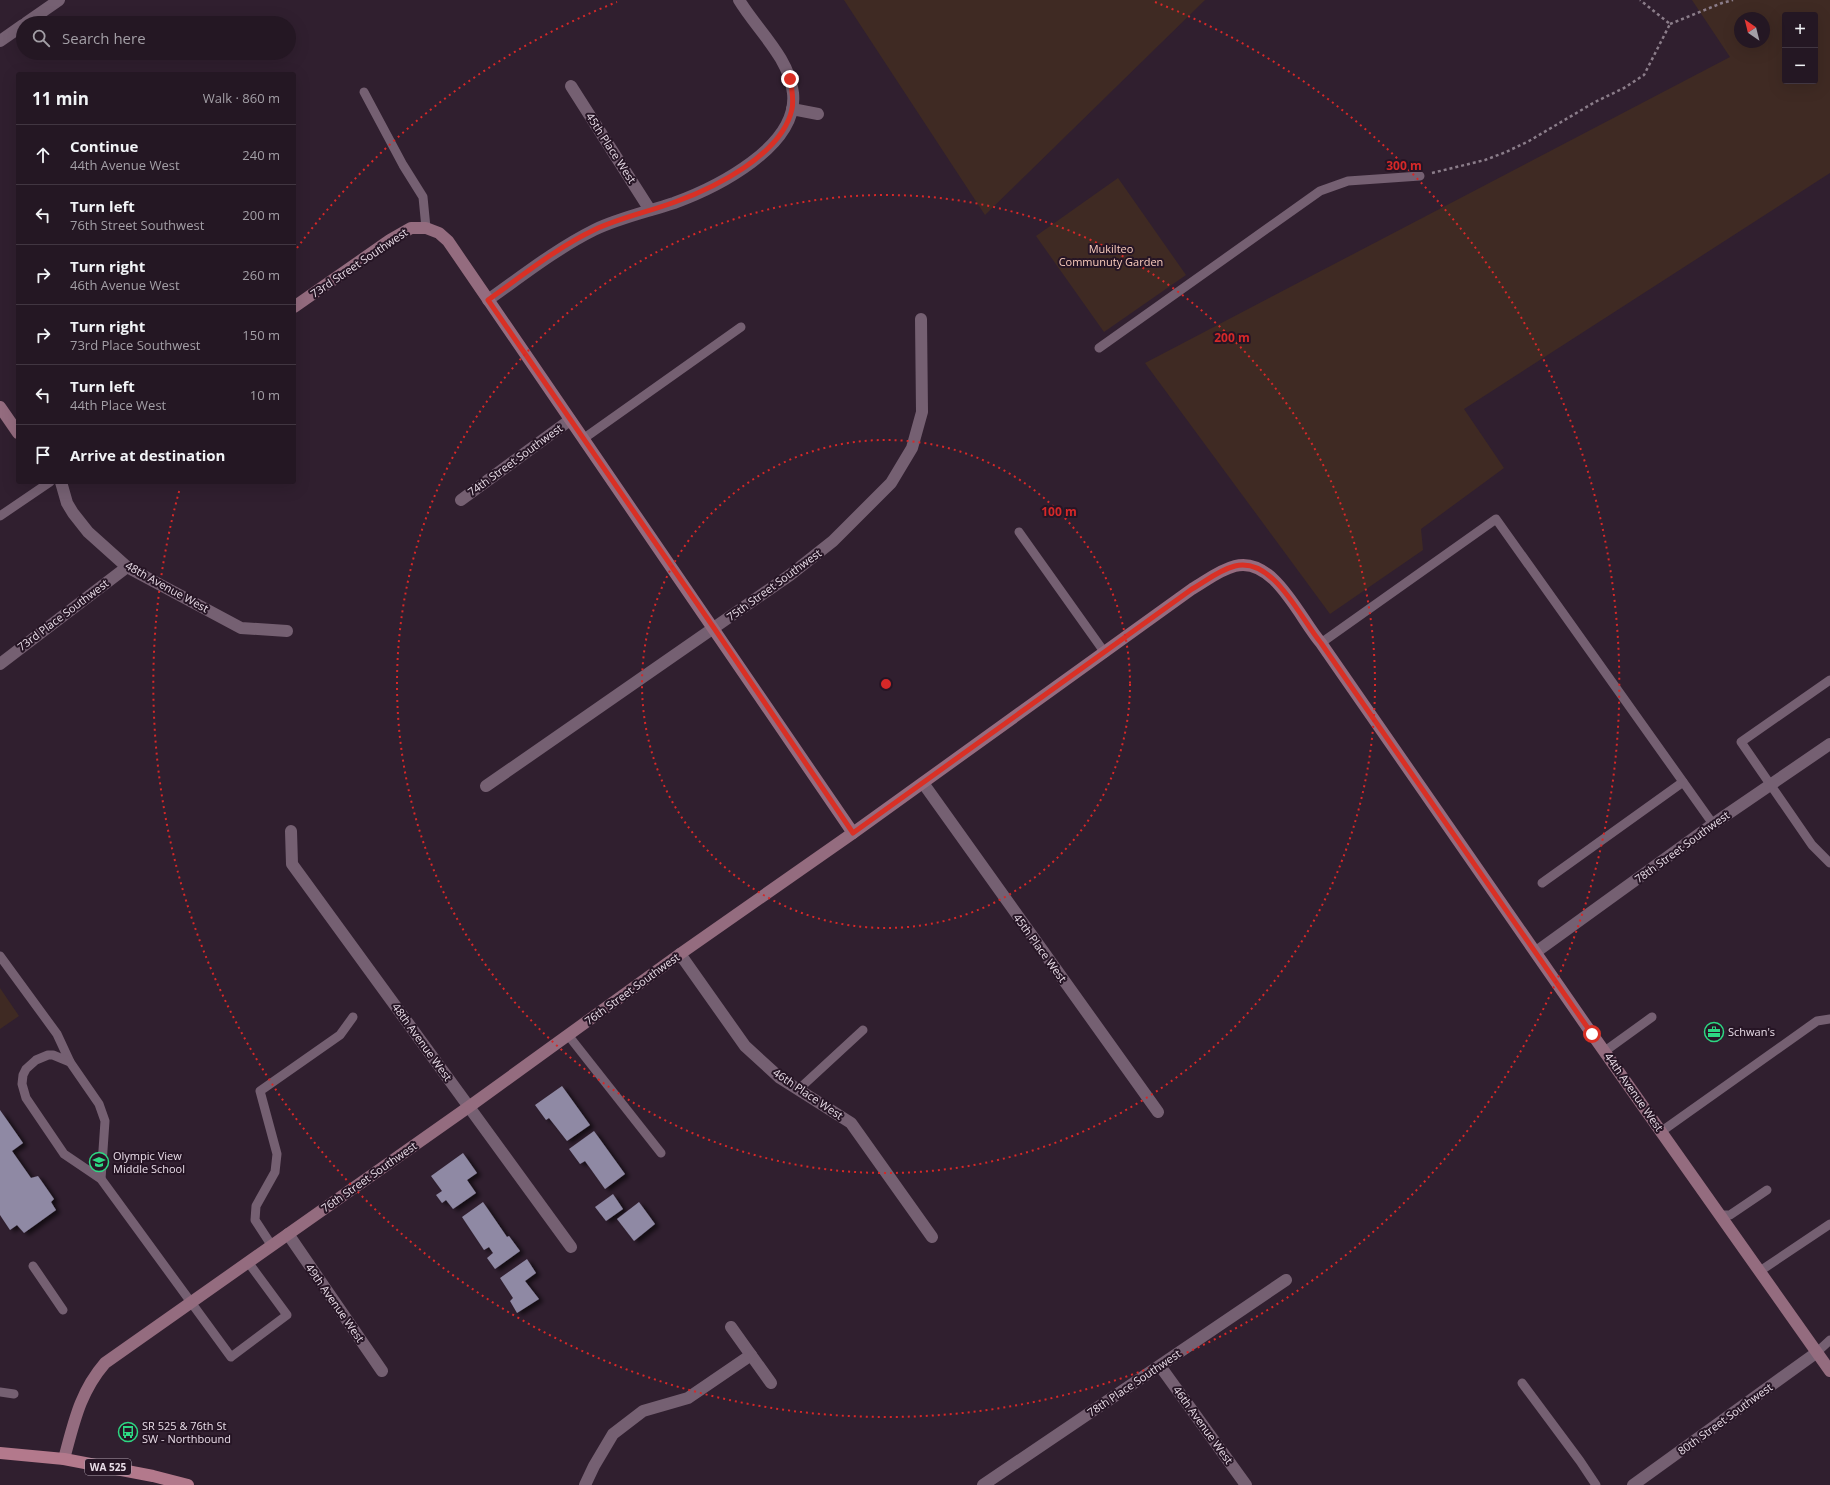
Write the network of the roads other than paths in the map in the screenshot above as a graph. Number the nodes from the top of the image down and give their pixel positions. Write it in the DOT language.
graph roads {
  1 [pos="59,0"];
  2 [pos="739,0"];
  3 [pos="36,16"];
  4 [pos="16,28"];
  5 [pos="2,35"];
  6 [pos="571,86"];
  7 [pos="364,92"];
  8 [pos="792,109"];
  9 [pos="818,114"];
  10 [pos="1420,176"];
  11 [pos="650,210"];
  12 [pos="426,228"];
  13 [pos="488,300"];
  14 [pos="296,306"];
  15 [pos="921,319"];
  16 [pos="742,327"];
  17 [pos="1099,348"];
  18 [pos="0,407"];
  19 [pos="570,420"];
  20 [pos="16,430"];
  21 [pos="583,439"];
  22 [pos="47,484"];
  23 [pos="62,484"];
  24 [pos="461,500"];
  25 [pos="0,516"];
  26 [pos="1019,532"];
  27 [pos="1250,566"];
  28 [pos="127,567"];
  29 [pos="714,628"];
  30 [pos="287,631"];
  31 [pos="1321,643"];
  32 [pos="1105,653"];
  33 [pos="0,664"];
  34 [pos="1830,680"];
  35 [pos="1830,744"];
  36 [pos="1683,782"];
  37 [pos="923,783"];
  38 [pos="1771,784"];
  39 [pos="486,786"];
  40 [pos="1713,824"];
  41 [pos="291,831"];
  42 [pos="853,833"];
  43 [pos="1830,863"];
  44 [pos="1542,883"];
  45 [pos="1536,952"];
  46 [pos="680,954"];
  47 [pos="0,956"];
  48 [pos="353,1017"];
  49 [pos="1652,1017"];
  50 [pos="1830,1019"];
  51 [pos="863,1030"];
  52 [pos="568,1035"];
  53 [pos="1605,1052"];
  54 [pos="70,1062"];
  55 [pos="799,1089"];
  56 [pos="470,1106"];
  57 [pos="1158,1112"];
  58 [pos="1662,1131"];
  59 [pos="661,1153"];
  60 [pos="101,1179"];
  61 [pos="1767,1190"];
  62 [pos="1720,1216"];
  63 [pos="1830,1224"];
  64 [pos="288,1234"];
  65 [pos="932,1237"];
  66 [pos="272,1246"];
  67 [pos="571,1247"];
  68 [pos="248,1262"];
  69 [pos="33,1266"];
  70 [pos="1760,1270"];
  71 [pos="1286,1280"];
  72 [pos="190,1302"];
  73 [pos="63,1310"];
  74 [pos="731,1327"];
  75 [pos="1830,1340"];
  76 [pos="1816,1353"];
  77 [pos="751,1355"];
  78 [pos="1160,1366"];
  79 [pos="382,1371"];
  80 [pos="1830,1372"];
  81 [pos="771,1383"];
  82 [pos="1522,1383"];
  83 [pos="0,1392"];
  84 [pos="14,1394"];
  85 [pos="0,1453"];
  86 [pos="64,1459"];
  87 [pos="188,1485"];
  88 [pos="586,1485"];
  89 [pos="983,1485"];
  90 [pos="1246,1485"];
  91 [pos="1596,1485"];
  92 [pos="1633,1485"];
  1 -- 3 [label="street"];
  2 -- 8 [label="street"];
  4 -- 5 [label="street"];
  6 -- 11 [label="street, 45th Place West"];
  7 -- 12 [label="lane"];
  8 -- 9 [label="street"];
  8 -- 11 [label="street"];
  10 -- 17 [label="lane"];
  11 -- 13 [label="street"];
  12 -- 13 [label="street"];
  12 -- 14 [label="street, 73rd Street Southwest"];
  13 -- 19 [label="street"];
  15 -- 29 [label="street, 75th Street Southwest"];
  16 -- 21 [label="lane"];
  18 -- 20 [label="street"];
  19 -- 21 [label="street"];
  19 -- 24 [label="street, 74th Street Southwest"];
  21 -- 29 [label="street"];
  22 -- 25 [label="lane"];
  23 -- 28 [label="street, 48th Avenue West"];
  26 -- 32 [label="lane"];
  27 -- 31 [label="street, 44th Avenue West"];
  27 -- 32 [label="street, 76th Street Southwest"];
  28 -- 30 [label="street, 48th Avenue West"];
  28 -- 33 [label="street, 73rd Place Southwest"];
  29 -- 39 [label="street, 75th Street Southwest"];
  29 -- 42 [label="street"];
  31 -- 36 [label="lane"];
  31 -- 45 [label="street, 44th Avenue West"];
  32 -- 37 [label="street, 76th Street Southwest"];
  34 -- 38 [label="lane"];
  35 -- 38 [label="street, 78th Street Southwest"];
  36 -- 40 [label="lane"];
  36 -- 44 [label="lane"];
  37 -- 42 [label="street, 76th Street Southwest"];
  37 -- 57 [label="street, 45th Place West"];
  38 -- 40 [label="street, 78th Street Southwest"];
  38 -- 43 [label="lane"];
  40 -- 45 [label="street, 78th Street Southwest"];
  41 -- 56 [label="street, 48th Avenue West"];
  42 -- 46 [label="street, 76th Street Southwest"];
  45 -- 53 [label="street, 44th Avenue West"];
  46 -- 52 [label="street, 76th Street Southwest"];
  46 -- 55 [label="street, 46th Place West"];
  47 -- 54 [label="lane"];
  48 -- 66 [label="lane"];
  49 -- 53 [label="lane"];
  50 -- 58 [label="lane"];
  51 -- 55 [label="lane"];
  52 -- 56 [label="street, 76th Street Southwest"];
  52 -- 59 [label="lane"];
  53 -- 58 [label="street, 44th Avenue West"];
  54 -- 60 [label="lane"];
  54 -- 60 [label="lane"];
  55 -- 65 [label="street, 46th Place West"];
  56 -- 64 [label="street, 76th Street Southwest"];
  56 -- 67 [label="street, 48th Avenue West"];
  58 -- 62 [label="street, 44th Avenue West"];
  60 -- 72 [label="lane"];
  61 -- 62 [label="lane"];
  62 -- 70 [label="street, 44th Avenue West"];
  63 -- 70 [label="lane"];
  64 -- 66 [label="street, 76th Street Southwest"];
  64 -- 79 [label="street, 49th Avenue West"];
  66 -- 68 [label="street, 76th Street Southwest"];
  68 -- 72 [label="street, 76th Street Southwest"];
  68 -- 72 [label="lane"];
  69 -- 73 [label="lane"];
  70 -- 76 [label="street, 44th Avenue West"];
  71 -- 78 [label="street, 78th Place Southwest"];
  72 -- 86 [label="street, 76th Street Southwest"];
  74 -- 77 [label="street"];
  75 -- 76 [label="lane"];
  76 -- 80 [label="street, 44th Avenue West"];
  76 -- 92 [label="street, 80th Street Southwest"];
  77 -- 81 [label="street"];
  77 -- 88 [label="street"];
  78 -- 89 [label="street, 78th Place Southwest"];
  78 -- 90 [label="street, 46th Avenue West"];
  82 -- 91 [label="lane"];
  83 -- 84 [label="lane"];
  85 -- 86 [label="main road, WA 525"];
  86 -- 87 [label="main road, WA 525"];
}
